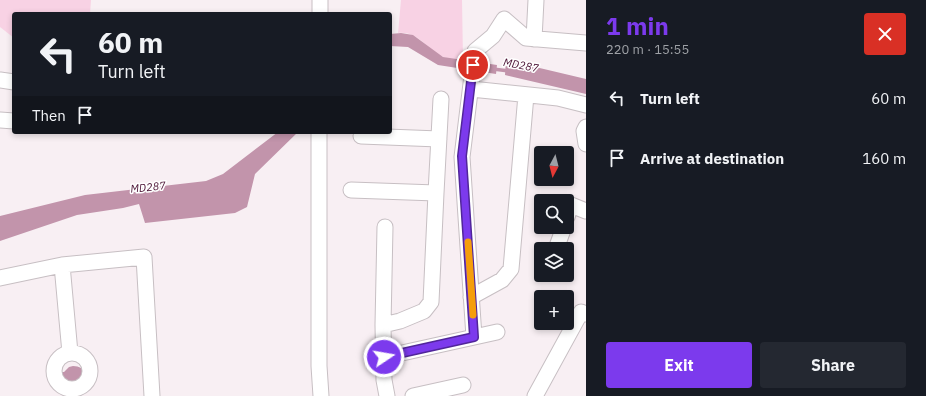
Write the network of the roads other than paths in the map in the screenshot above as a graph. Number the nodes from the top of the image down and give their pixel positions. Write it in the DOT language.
graph roads {
  1 [pos="320,0"];
  2 [pos="536,0"];
  3 [pos="320,12"];
  4 [pos="534,39"];
  5 [pos="586,42"];
  6 [pos="0,80"];
  7 [pos="12,82"];
  8 [pos="471,85"];
  9 [pos="526,95"];
  10 [pos="441,98"];
  11 [pos="586,105"];
  12 [pos="0,120"];
  13 [pos="12,121"];
  14 [pos="586,127"];
  15 [pos="319,134"];
  16 [pos="361,136"];
  17 [pos="439,138"];
  18 [pos="586,144"];
  19 [pos="351,190"];
  20 [pos="436,193"];
  21 [pos="574,206"];
  22 [pos="586,211"];
  23 [pos="385,226"];
  24 [pos="62,265"];
  25 [pos="0,278"];
  26 [pos="471,297"];
  27 [pos="586,314"];
  28 [pos="383,326"];
  29 [pos="497,332"];
  30 [pos="474,337"];
  31 [pos="70,353"];
  32 [pos="384,357"];
  33 [pos="463,385"];
  34 [pos="68,392"];
  35 [pos="152,396"];
  36 [pos="321,396"];
  37 [pos="386,396"];
  38 [pos="414,396"];
  39 [pos="535,396"];
  1 -- 3 [label="street"];
  2 -- 4 [label="street"];
  4 -- 5 [label="street"];
  4 -- 8 [label="street"];
  6 -- 7 [label="street"];
  8 -- 9 [label="street"];
  8 -- 26 [label="street"];
  9 -- 11 [label="street"];
  9 -- 26 [label="street"];
  10 -- 17 [label="street"];
  12 -- 13 [label="street"];
  14 -- 18 [label="street"];
  15 -- 36 [label="street"];
  16 -- 17 [label="street"];
  17 -- 20 [label="street"];
  19 -- 20 [label="street"];
  20 -- 28 [label="street"];
  21 -- 22 [label="street"];
  23 -- 28 [label="street"];
  24 -- 25 [label="street"];
  24 -- 31 [label="street"];
  24 -- 35 [label="street"];
  26 -- 30 [label="street"];
  27 -- 39 [label="street"];
  28 -- 32 [label="street"];
  29 -- 30 [label="street"];
  30 -- 32 [label="street"];
  31 -- 34 [label="street"];
  31 -- 34 [label="street"];
  32 -- 37 [label="street"];
  33 -- 38 [label="street"];
}
